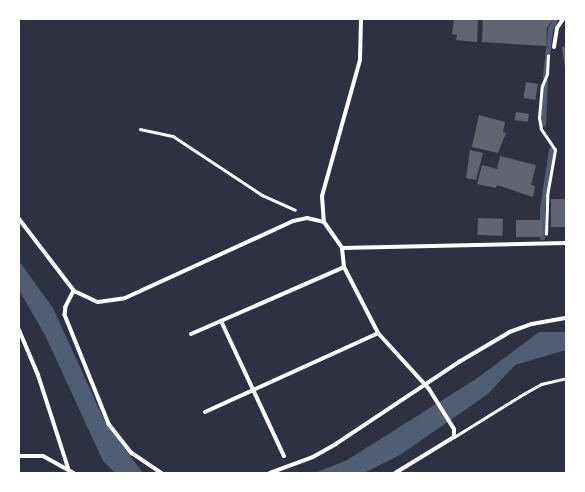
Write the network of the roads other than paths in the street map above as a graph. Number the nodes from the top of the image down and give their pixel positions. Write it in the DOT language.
graph roads {
  1 [pos="361,19"];
  2 [pos="563,19"];
  3 [pos="554,47"];
  4 [pos="19,219"];
  5 [pos="324,222"];
  6 [pos="566,243"];
  7 [pos="342,248"];
  8 [pos="344,267"];
  9 [pos="74,291"];
  10 [pos="566,318"];
  11 [pos="221,321"];
  12 [pos="19,330"];
  13 [pos="378,332"];
  14 [pos="191,334"];
  15 [pos="566,378"];
  16 [pos="425,384"];
  17 [pos="253,390"];
  18 [pos="205,412"];
  19 [pos="454,437"];
  20 [pos="19,456"];
  21 [pos="284,456"];
  22 [pos="68,468"];
  23 [pos="74,473"];
  24 [pos="162,473"];
  25 [pos="270,473"];
  26 [pos="395,473"];
  1 -- 5 [label="street"];
  2 -- 3 [label="street"];
  4 -- 9 [label="street"];
  5 -- 7 [label="street"];
  5 -- 9 [label="street"];
  6 -- 7 [label="street"];
  7 -- 8 [label="street"];
  8 -- 11 [label="street"];
  8 -- 13 [label="street"];
  9 -- 24 [label="street"];
  10 -- 16 [label="street"];
  11 -- 14 [label="street"];
  11 -- 17 [label="street"];
  12 -- 22 [label="street"];
  13 -- 16 [label="street"];
  13 -- 17 [label="street"];
  15 -- 19 [label="lane"];
  16 -- 19 [label="street"];
  16 -- 25 [label="street"];
  17 -- 18 [label="street"];
  17 -- 21 [label="street"];
  19 -- 26 [label="street"];
  20 -- 22 [label="street"];
  22 -- 23 [label="street"];
}
